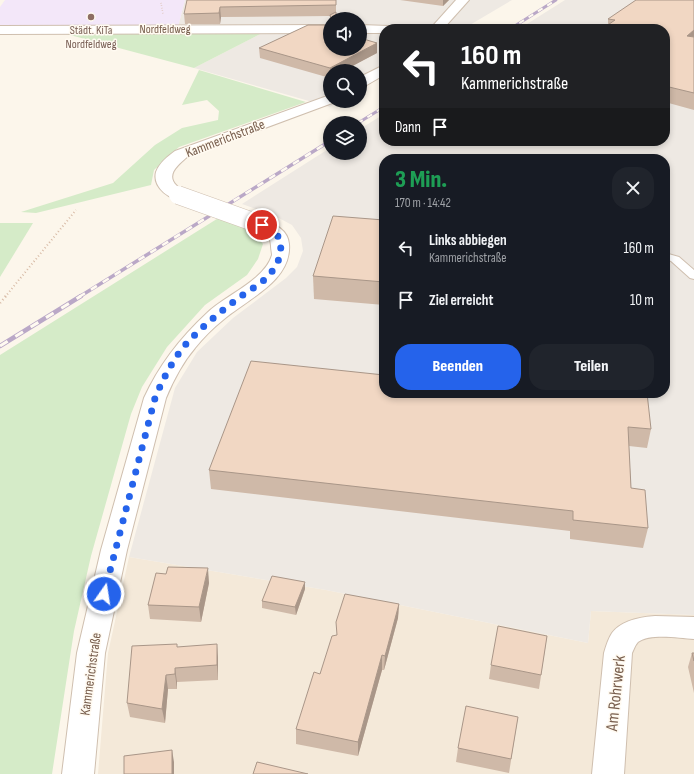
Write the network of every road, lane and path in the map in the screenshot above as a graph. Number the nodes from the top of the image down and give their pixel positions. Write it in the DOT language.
graph roads {
  1 [pos="463,0"];
  2 [pos="441,24"];
  3 [pos="323,29"];
  4 [pos="367,29"];
  5 [pos="379,29"];
  6 [pos="0,30"];
  7 [pos="379,72"];
  8 [pos="367,79"];
  9 [pos="323,102"];
  10 [pos="76,210"];
  11 [pos="670,258"];
  12 [pos="694,276"];
  13 [pos="0,303"];
  14 [pos="694,628"];
  15 [pos="78,774"];
  16 [pos="608,774"];
  1 -- 2 [label="street"];
  3 -- 6 [label="street, Nordfeldweg"];
  4 -- 5 [label="street"];
  7 -- 8 [label="street"];
  9 -- 15 [label="street, Kammerichstraße, bridge"];
  10 -- 13 [label="path"];
  11 -- 12 [label="lane"];
  14 -- 16 [label="street, Am Rohrwerk"];
}
